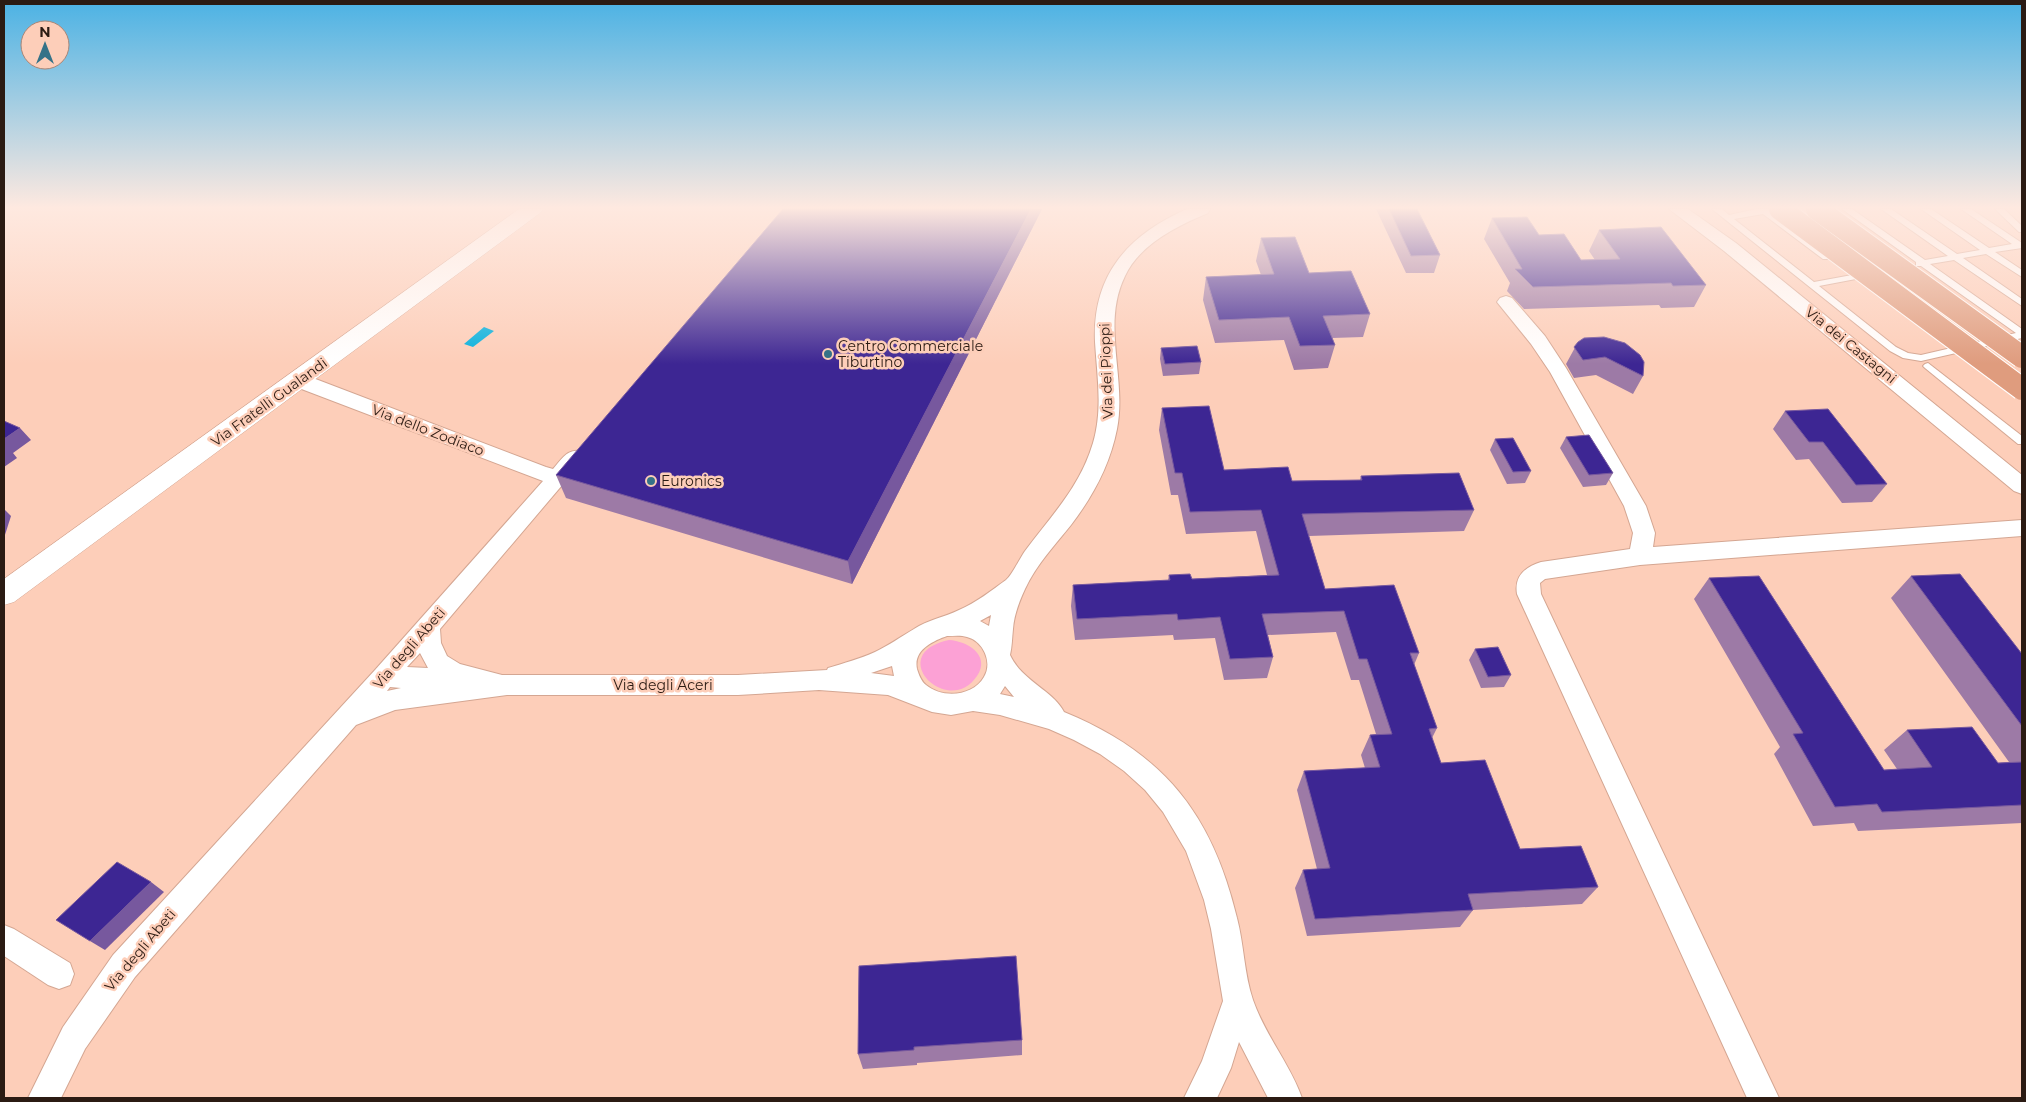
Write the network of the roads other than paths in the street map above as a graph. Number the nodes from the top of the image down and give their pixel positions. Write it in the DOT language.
graph roads {
  1 [pos="462,260"];
  2 [pos="1126,260"];
  3 [pos="1747,260"];
  4 [pos="1781,260"];
  5 [pos="1840,260"];
  6 [pos="1888,260"];
  7 [pos="1918,260"];
  8 [pos="1936,260"];
  9 [pos="1960,260"];
  10 [pos="2001,260"];
  11 [pos="1922,263"];
  12 [pos="2022,274"];
  13 [pos="1812,285"];
  14 [pos="1506,302"];
  15 [pos="2022,303"];
  16 [pos="2022,334"];
  17 [pos="1938,339"];
  18 [pos="1953,350"];
  19 [pos="2022,357"];
  20 [pos="1928,366"];
  21 [pos="298,380"];
  22 [pos="2022,389"];
  23 [pos="2022,441"];
  24 [pos="588,443"];
  25 [pos="558,478"];
  26 [pos="2022,486"];
  27 [pos="2022,528"];
  28 [pos="1640,556"];
  29 [pos="1016,583"];
  30 [pos="4,594"];
  31 [pos="428,627"];
  32 [pos="924,634"];
  33 [pos="1000,658"];
  34 [pos="384,677"];
  35 [pos="477,678"];
  36 [pos="819,680"];
  37 [pos="507,685"];
  38 [pos="924,698"];
  39 [pos="973,700"];
  40 [pos="345,720"];
  41 [pos="1065,723"];
  42 [pos="4,939"];
  43 [pos="59,974"];
  44 [pos="1238,1002"];
  45 [pos="44,1098"];
  46 [pos="1200,1098"];
  47 [pos="1286,1098"];
  48 [pos="1763,1098"];
  1 -- 21 [label="street, Via Fratelli Gualandi"];
  2 -- 29 [label="street, Via dei Pioppi"];
  3 -- 26 [label="street, Via dei Castagni"];
  4 -- 13 [label="lane"];
  5 -- 22 [label="highway, bridge"];
  6 -- 19 [label="highway, bridge"];
  7 -- 11 [label="lane"];
  8 -- 11 [label="lane"];
  9 -- 15 [label="lane"];
  10 -- 12 [label="lane"];
  11 -- 13 [label="lane"];
  11 -- 16 [label="lane"];
  13 -- 18 [label="lane"];
  14 -- 28 [label="street"];
  16 -- 18 [label="lane"];
  17 -- 18 [label="lane"];
  20 -- 23 [label="lane"];
  21 -- 25 [label="street, Via dello Zodiaco"];
  21 -- 30 [label="street, Via Fratelli Gualandi"];
  24 -- 25 [label="street, Via degli Abeti"];
  25 -- 31 [label="street, Via degli Abeti"];
  27 -- 28 [label="street"];
  28 -- 48 [label="street"];
  29 -- 32 [label="street"];
  29 -- 33 [label="street"];
  31 -- 34 [label="street, Via degli Abeti"];
  31 -- 35 [label="street, Via degli Aceri"];
  32 -- 33 [label="street"];
  32 -- 36 [label="street, Via degli Aceri"];
  32 -- 38 [label="street"];
  33 -- 39 [label="street"];
  33 -- 41 [label="street"];
  34 -- 35 [label="street"];
  34 -- 40 [label="street, Via degli Abeti"];
  35 -- 37 [label="street, Via degli Aceri"];
  36 -- 37 [label="street, Via degli Aceri"];
  36 -- 38 [label="street, Via degli Aceri"];
  37 -- 40 [label="street, Via degli Aceri"];
  38 -- 39 [label="street"];
  39 -- 41 [label="street"];
  40 -- 45 [label="street, Via degli Abeti"];
  41 -- 44 [label="street"];
  42 -- 43 [label="street"];
  44 -- 46 [label="street"];
  44 -- 47 [label="street"];
}
